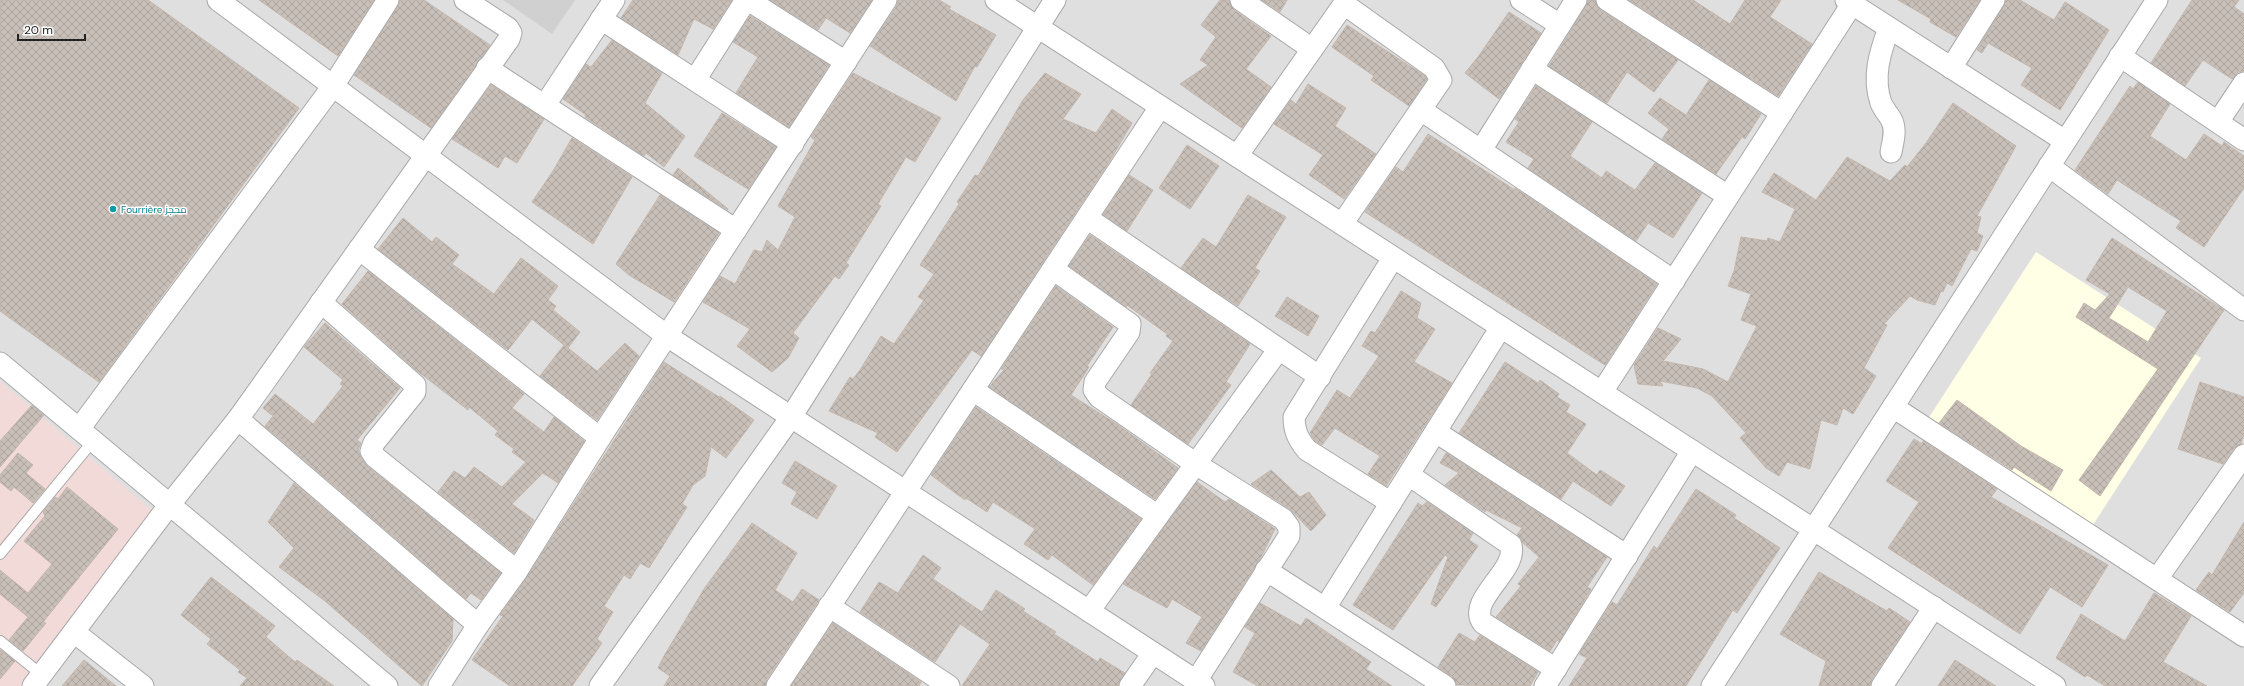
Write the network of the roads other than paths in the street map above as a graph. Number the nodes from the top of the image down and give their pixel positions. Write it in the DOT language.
graph roads {
  1 [pos="218,0"];
  2 [pos="388,0"];
  3 [pos="465,0"];
  4 [pos="614,0"];
  5 [pos="747,0"];
  6 [pos="886,0"];
  7 [pos="996,0"];
  8 [pos="1055,0"];
  9 [pos="1241,0"];
  10 [pos="1521,0"];
  11 [pos="1576,0"];
  12 [pos="1607,0"];
  13 [pos="1994,0"];
  14 [pos="2157,0"];
  15 [pos="1346,2"];
  16 [pos="1849,2"];
  17 [pos="601,19"];
  18 [pos="1560,25"];
  19 [pos="1037,27"];
  20 [pos="1889,28"];
  21 [pos="1312,49"];
  22 [pos="2120,56"];
  23 [pos="846,62"];
  24 [pos="487,68"];
  25 [pos="1951,68"];
  26 [pos="1532,69"];
  27 [pos="695,80"];
  28 [pos="2244,83"];
  29 [pos="333,86"];
  30 [pos="545,105"];
  31 [pos="1160,107"];
  32 [pos="1421,110"];
  33 [pos="1782,113"];
  34 [pos="2218,122"];
  35 [pos="2244,140"];
  36 [pos="2065,141"];
  37 [pos="792,144"];
  38 [pos="1481,150"];
  39 [pos="1891,152"];
  40 [pos="425,155"];
  41 [pos="1237,156"];
  42 [pos="2049,166"];
  43 [pos="1728,196"];
  44 [pos="1087,218"];
  45 [pos="1342,224"];
  46 [pos="736,230"];
  47 [pos="359,249"];
  48 [pos="1393,258"];
  49 [pos="1053,269"];
  50 [pos="1674,281"];
  51 [pos="321,302"];
  52 [pos="2244,310"];
  53 [pos="1501,327"];
  54 [pos="667,336"];
  55 [pos="1279,348"];
  56 [pos="1,367"];
  57 [pos="1320,377"];
  58 [pos="973,390"];
  59 [pos="1602,392"];
  60 [pos="1893,407"];
  61 [pos="791,417"];
  62 [pos="238,419"];
  63 [pos="1436,432"];
  64 [pos="86,435"];
  65 [pos="600,438"];
  66 [pos="1692,451"];
  67 [pos="2244,455"];
  68 [pos="1196,464"];
  69 [pos="1408,475"];
  70 [pos="905,492"];
  71 [pos="1391,503"];
  72 [pos="170,504"];
  73 [pos="1158,516"];
  74 [pos="1813,529"];
  75 [pos="0,554"];
  76 [pos="1627,556"];
  77 [pos="1266,570"];
  78 [pos="517,571"];
  79 [pos="2157,580"];
  80 [pos="829,606"];
  81 [pos="1934,607"];
  82 [pos="1325,608"];
  83 [pos="1090,611"];
  84 [pos="478,625"];
  85 [pos="74,632"];
  86 [pos="2244,636"];
  87 [pos="0,641"];
  88 [pos="1153,653"];
  89 [pos="1550,678"];
  90 [pos="37,680"];
  91 [pos="1200,683"];
  92 [pos="143,686"];
  93 [pos="387,686"];
  94 [pos="439,686"];
  95 [pos="600,686"];
  96 [pos="777,686"];
  97 [pos="949,686"];
  98 [pos="1130,686"];
  99 [pos="1445,686"];
  100 [pos="1712,686"];
  101 [pos="1882,686"];
  102 [pos="2055,686"];
  1 -- 29 [label="street"];
  2 -- 29 [label="street"];
  3 -- 24 [label="street"];
  4 -- 17 [label="street"];
  5 -- 23 [label="street"];
  5 -- 27 [label="street"];
  6 -- 23 [label="street"];
  7 -- 19 [label="street"];
  8 -- 19 [label="street"];
  9 -- 21 [label="street"];
  10 -- 18 [label="street"];
  11 -- 18 [label="street"];
  12 -- 33 [label="street"];
  13 -- 25 [label="street"];
  14 -- 22 [label="street"];
  15 -- 21 [label="street"];
  15 -- 32 [label="street"];
  16 -- 20 [label="street"];
  16 -- 33 [label="street"];
  17 -- 27 [label="street"];
  17 -- 30 [label="street"];
  18 -- 26 [label="street"];
  19 -- 31 [label="street"];
  19 -- 61 [label="street"];
  20 -- 25 [label="street"];
  20 -- 39 [label="street"];
  21 -- 41 [label="street"];
  22 -- 34 [label="street"];
  22 -- 36 [label="street"];
  23 -- 37 [label="street"];
  24 -- 30 [label="street"];
  24 -- 40 [label="street"];
  25 -- 36 [label="street"];
  26 -- 38 [label="street"];
  26 -- 43 [label="street"];
  27 -- 37 [label="street"];
  28 -- 34 [label="street"];
  29 -- 40 [label="street"];
  29 -- 64 [label="street"];
  30 -- 46 [label="street"];
  31 -- 41 [label="street"];
  31 -- 44 [label="street"];
  32 -- 38 [label="street"];
  32 -- 45 [label="street"];
  33 -- 43 [label="street"];
  34 -- 35 [label="street"];
  36 -- 42 [label="street"];
  37 -- 46 [label="street"];
  38 -- 50 [label="street"];
  40 -- 47 [label="street"];
  40 -- 54 [label="street"];
  41 -- 45 [label="street"];
  42 -- 52 [label="street"];
  42 -- 60 [label="street"];
  43 -- 50 [label="street"];
  44 -- 49 [label="street"];
  44 -- 55 [label="street"];
  45 -- 48 [label="street"];
  46 -- 54 [label="street"];
  47 -- 51 [label="street"];
  47 -- 65 [label="street"];
  48 -- 53 [label="street"];
  48 -- 57 [label="street"];
  49 -- 58 [label="street"];
  49 -- 68 [label="street"];
  50 -- 59 [label="street"];
  51 -- 62 [label="street"];
  51 -- 78 [label="street"];
  53 -- 59 [label="street"];
  53 -- 63 [label="street"];
  54 -- 61 [label="street"];
  54 -- 65 [label="street"];
  55 -- 57 [label="street"];
  55 -- 68 [label="street"];
  56 -- 64 [label="street"];
  57 -- 71 [label="street"];
  58 -- 70 [label="street"];
  58 -- 73 [label="street"];
  59 -- 66 [label="street"];
  60 -- 74 [label="street"];
  60 -- 79 [label="street"];
  61 -- 70 [label="street"];
  61 -- 95 [label="street"];
  62 -- 72 [label="street"];
  62 -- 84 [label="street"];
  63 -- 69 [label="street"];
  63 -- 76 [label="street"];
  64 -- 72 [label="street"];
  64 -- 75 [label="lane"];
  65 -- 78 [label="street"];
  66 -- 74 [label="street"];
  66 -- 76 [label="street"];
  67 -- 79 [label="street"];
  68 -- 73 [label="street"];
  68 -- 77 [label="street"];
  69 -- 71 [label="street"];
  69 -- 89 [label="street"];
  70 -- 80 [label="street"];
  70 -- 83 [label="street"];
  71 -- 82 [label="street"];
  72 -- 85 [label="street"];
  72 -- 93 [label="street"];
  73 -- 83 [label="street"];
  74 -- 81 [label="street"];
  74 -- 100 [label="street"];
  76 -- 89 [label="street"];
  77 -- 82 [label="street"];
  77 -- 91 [label="street"];
  78 -- 84 [label="street"];
  79 -- 86 [label="street"];
  80 -- 96 [label="street"];
  80 -- 97 [label="street"];
  81 -- 101 [label="street"];
  81 -- 102 [label="street"];
  82 -- 99 [label="street"];
  83 -- 88 [label="street"];
  84 -- 94 [label="street"];
  85 -- 90 [label="street"];
  85 -- 92 [label="street"];
  87 -- 90 [label="lane"];
  88 -- 91 [label="street"];
  88 -- 98 [label="street"];
}
